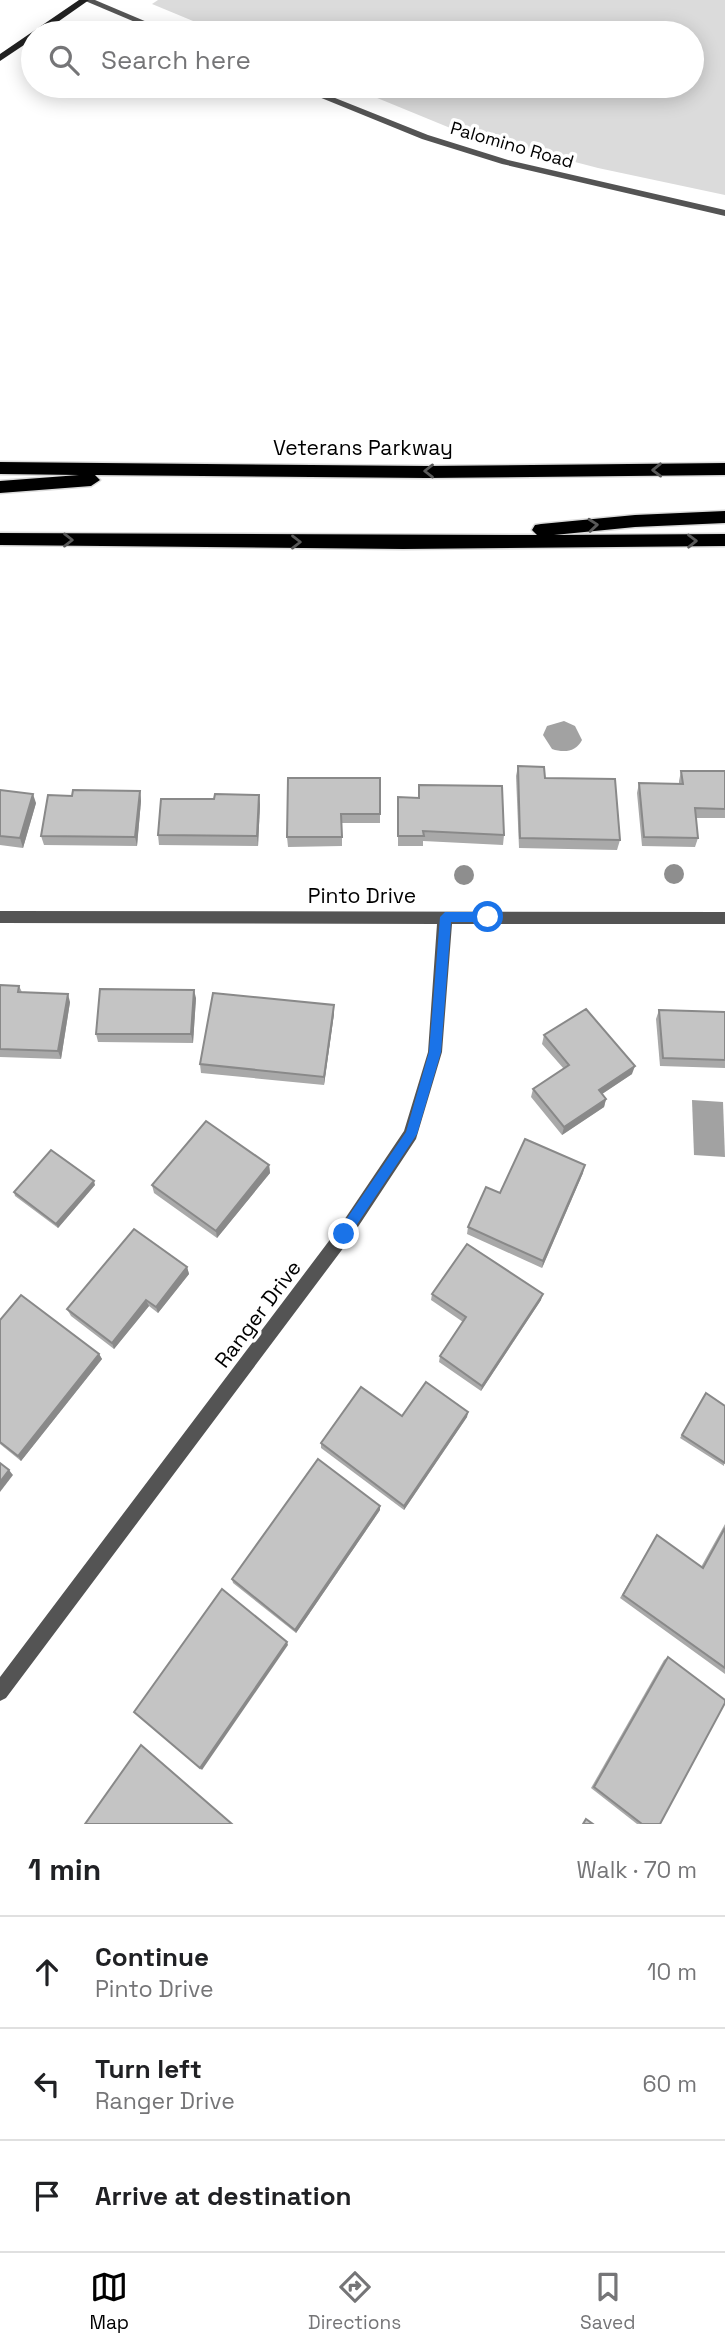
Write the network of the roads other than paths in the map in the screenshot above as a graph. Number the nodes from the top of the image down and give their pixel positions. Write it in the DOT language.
graph roads {
  1 [pos="86,0"];
  2 [pos="54,21"];
  3 [pos="138,21"];
  4 [pos="21,44"];
  5 [pos="0,58"];
  6 [pos="327,98"];
  7 [pos="725,213"];
  8 [pos="0,457"];
  9 [pos="0,468"];
  10 [pos="725,468"];
  11 [pos="103,469"];
  12 [pos="187,470"];
  13 [pos="0,487"];
  14 [pos="725,517"];
  15 [pos="0,539"];
  16 [pos="725,540"];
  17 [pos="403,543"];
  18 [pos="0,917"];
  19 [pos="445,917"];
  20 [pos="725,919"];
  21 [pos="0,1692"];
  1 -- 2 [label="main road"];
  1 -- 3 [label="street"];
  4 -- 5 [label="main road"];
  6 -- 7 [label="street, Palomino Road"];
  8 -- 11 [label="highway"];
  9 -- 11 [label="highway, Veterans Parkway"];
  10 -- 12 [label="highway, Veterans Parkway, one-way"];
  11 -- 12 [label="highway, Veterans Parkway"];
  12 -- 13 [label="highway"];
  17 -- 14 [label="highway, one-way"];
  15 -- 17 [label="highway, one-way"];
  17 -- 16 [label="highway, one-way"];
  18 -- 19 [label="street, Pinto Drive"];
  19 -- 20 [label="street, Pinto Drive"];
  19 -- 21 [label="street, Ranger Drive"];
}
